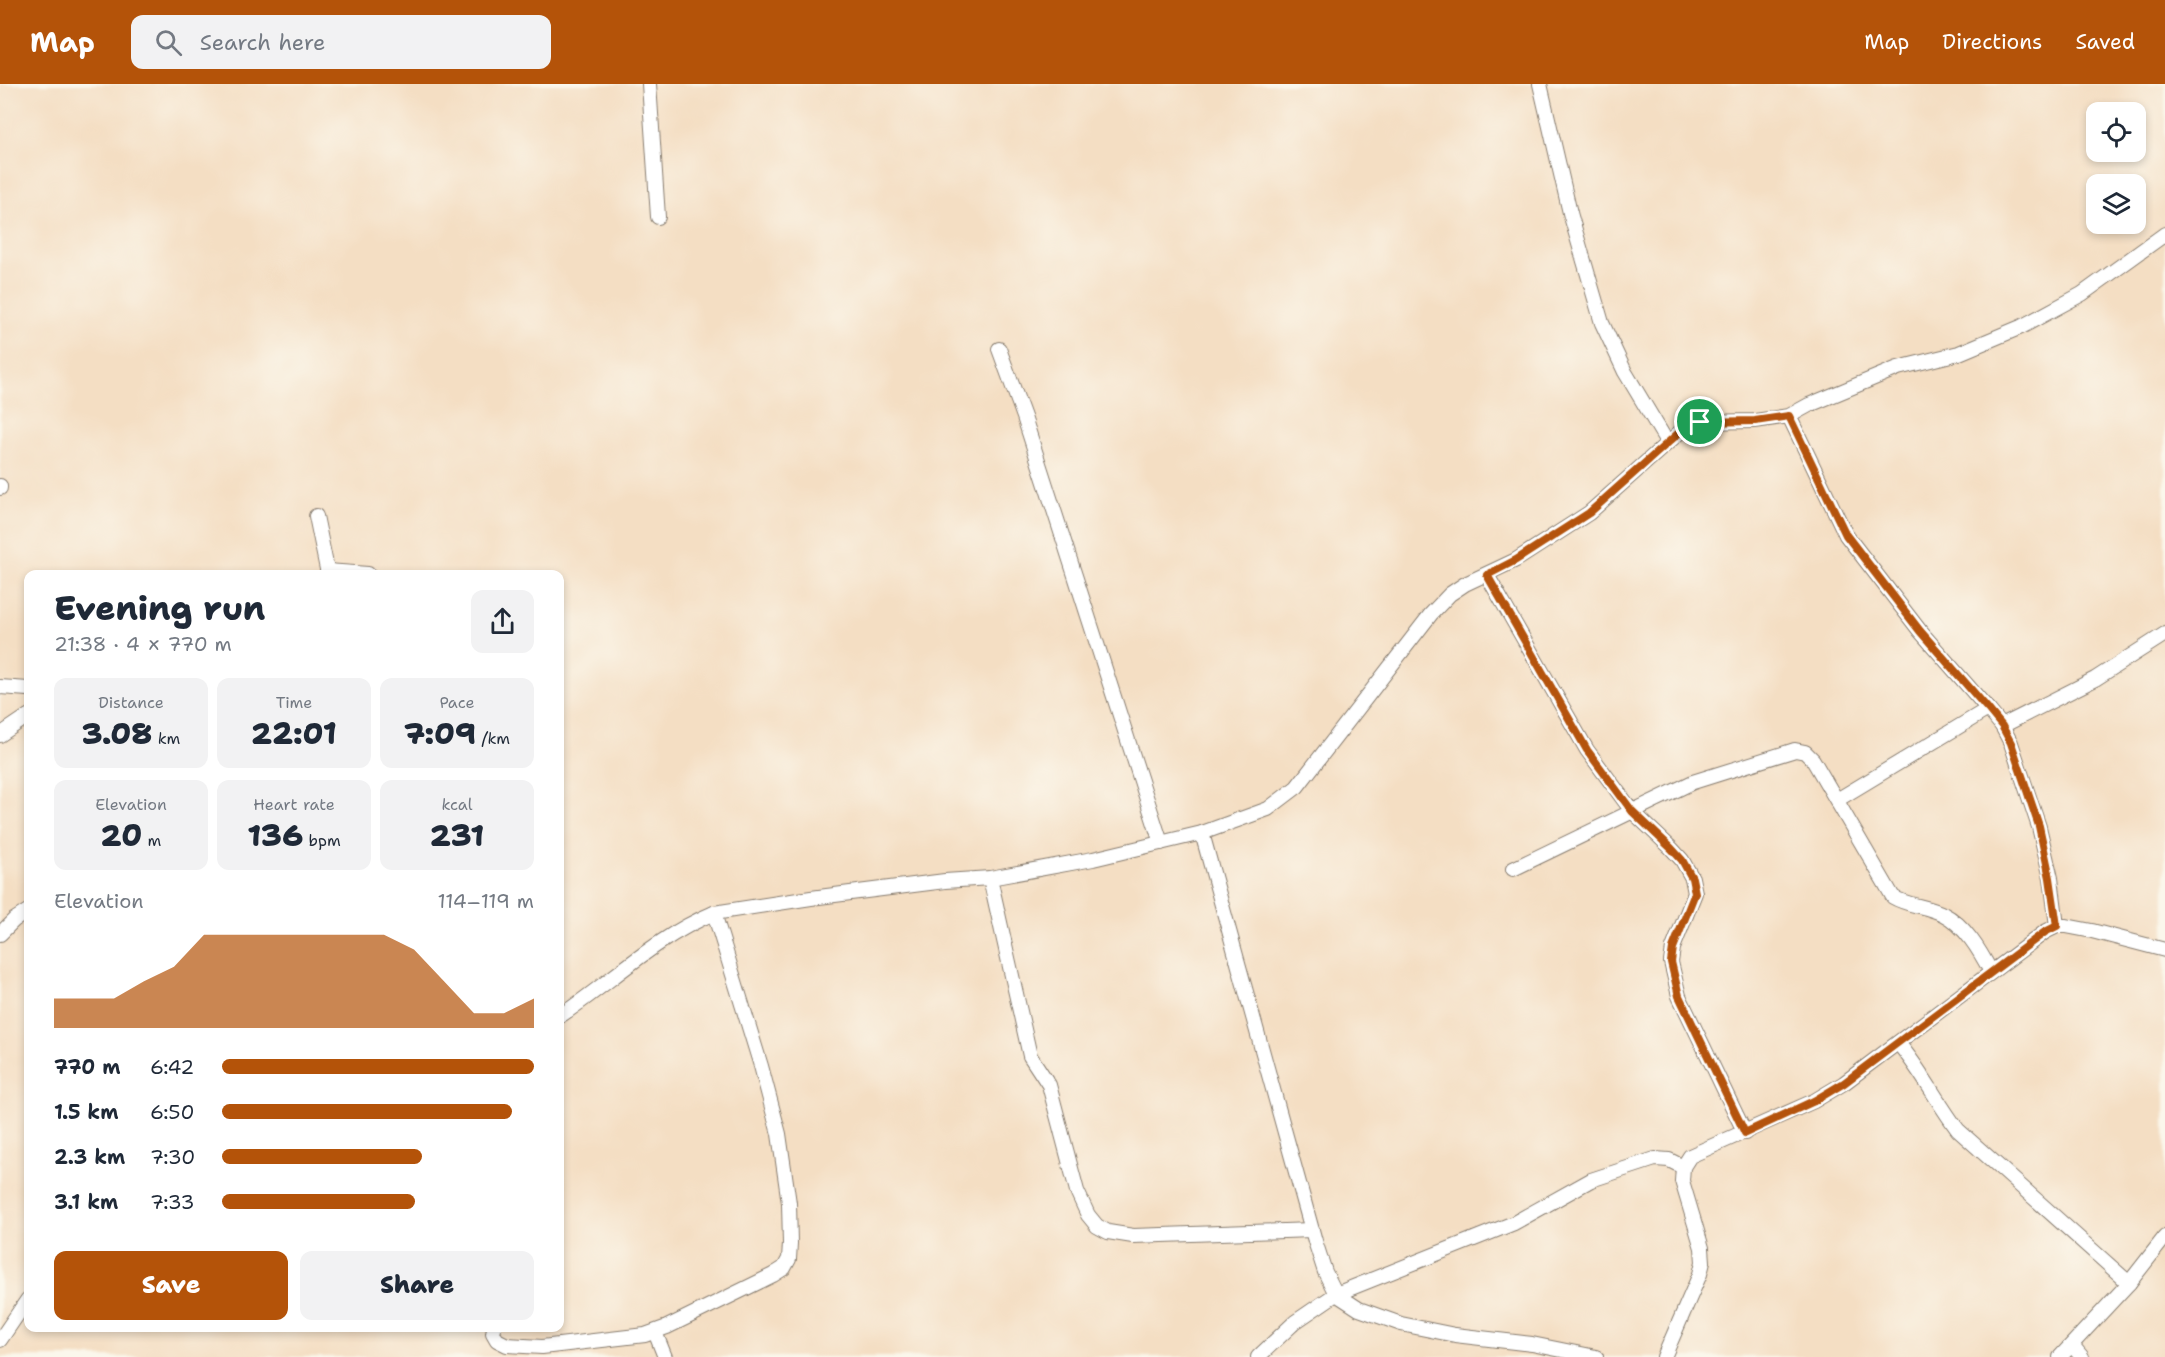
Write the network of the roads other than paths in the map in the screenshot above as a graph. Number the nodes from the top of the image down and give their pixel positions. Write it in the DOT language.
graph roads {
  1 [pos="649,84"];
  2 [pos="1540,84"];
  3 [pos="658,217"];
  4 [pos="2165,234"];
  5 [pos="999,349"];
  6 [pos="1789,416"];
  7 [pos="1667,442"];
  8 [pos="316,516"];
  9 [pos="327,570"];
  10 [pos="1487,575"];
  11 [pos="2165,634"];
  12 [pos="0,687"];
  13 [pos="24,689"];
  14 [pos="1988,709"];
  15 [pos="24,719"];
  16 [pos="2002,726"];
  17 [pos="0,735"];
  18 [pos="1837,800"];
  19 [pos="1632,811"];
  20 [pos="1202,833"];
  21 [pos="1161,843"];
  22 [pos="1513,869"];
  23 [pos="990,878"];
  24 [pos="714,913"];
  25 [pos="24,914"];
  26 [pos="2057,926"];
  27 [pos="0,934"];
  28 [pos="2165,950"];
  29 [pos="1991,972"];
  30 [pos="564,1013"];
  31 [pos="1898,1043"];
  32 [pos="1745,1133"];
  33 [pos="1683,1167"];
  34 [pos="1312,1230"];
  35 [pos="2165,1237"];
  36 [pos="2129,1283"];
  37 [pos="1336,1294"];
  38 [pos="24,1305"];
  39 [pos="493,1332"];
  40 [pos="655,1332"];
  41 [pos="0,1340"];
  42 [pos="2072,1345"];
  43 [pos="666,1357"];
  44 [pos="1258,1357"];
  45 [pos="1596,1357"];
  46 [pos="1664,1357"];
  47 [pos="2060,1357"];
  48 [pos="2082,1357"];
  1 -- 3 [label="street"];
  2 -- 7 [label="street"];
  4 -- 6 [label="street"];
  5 -- 21 [label="street"];
  6 -- 7 [label="street"];
  6 -- 14 [label="street"];
  7 -- 10 [label="street"];
  8 -- 9 [label="street"];
  10 -- 19 [label="street"];
  10 -- 20 [label="street"];
  11 -- 16 [label="street"];
  12 -- 13 [label="street"];
  14 -- 16 [label="street"];
  14 -- 18 [label="street"];
  15 -- 17 [label="street"];
  16 -- 26 [label="street"];
  18 -- 19 [label="street"];
  18 -- 29 [label="street"];
  19 -- 22 [label="street"];
  19 -- 32 [label="street"];
  20 -- 21 [label="street"];
  20 -- 34 [label="street"];
  21 -- 23 [label="street"];
  23 -- 24 [label="street"];
  23 -- 34 [label="street"];
  24 -- 30 [label="street"];
  24 -- 40 [label="street"];
  25 -- 27 [label="street"];
  26 -- 28 [label="street"];
  26 -- 29 [label="street"];
  29 -- 31 [label="street"];
  31 -- 32 [label="street"];
  31 -- 36 [label="street"];
  32 -- 33 [label="street"];
  33 -- 37 [label="street"];
  33 -- 46 [label="street"];
  34 -- 37 [label="street"];
  35 -- 36 [label="street"];
  36 -- 42 [label="street"];
  37 -- 44 [label="street"];
  37 -- 45 [label="street"];
  38 -- 41 [label="street"];
  39 -- 40 [label="street"];
  40 -- 43 [label="street"];
  42 -- 47 [label="street"];
  42 -- 48 [label="street"];
}
